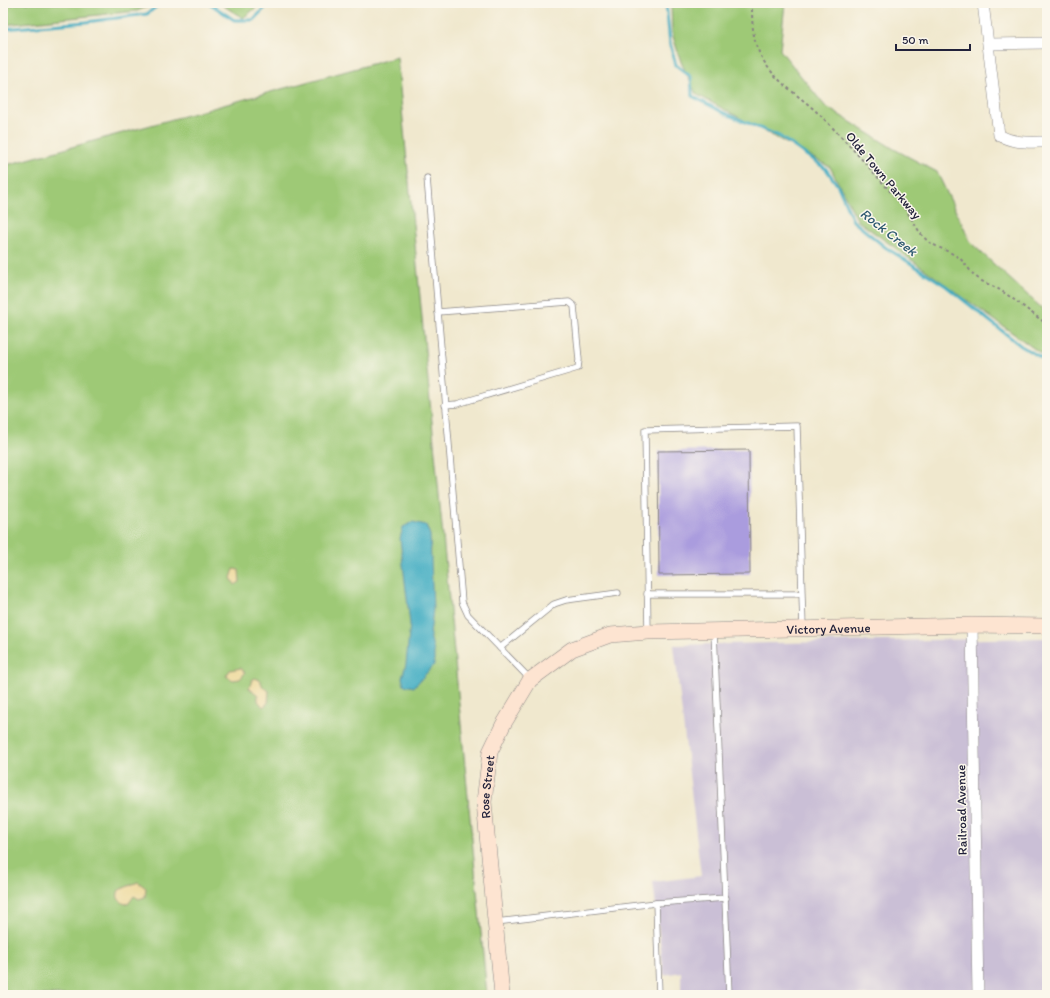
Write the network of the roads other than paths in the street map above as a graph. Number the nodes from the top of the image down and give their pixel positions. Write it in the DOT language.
graph roads {
  1 [pos="983,3"];
  2 [pos="1047,43"];
  3 [pos="989,44"];
  4 [pos="1047,142"];
  5 [pos="427,178"];
  6 [pos="438,312"];
  7 [pos="445,405"];
  8 [pos="618,593"];
  9 [pos="647,594"];
  10 [pos="801,594"];
  11 [pos="972,625"];
  12 [pos="1047,626"];
  13 [pos="803,630"];
  14 [pos="714,631"];
  15 [pos="648,632"];
  16 [pos="610,635"];
  17 [pos="500,648"];
  18 [pos="530,680"];
  19 [pos="726,898"];
  20 [pos="656,903"];
  21 [pos="496,922"];
  22 [pos="502,995"];
  23 [pos="659,995"];
  24 [pos="729,995"];
  25 [pos="978,995"];
  1 -- 3 [label="street"];
  2 -- 3 [label="street"];
  3 -- 4 [label="street"];
  5 -- 6 [label="lane"];
  6 -- 7 [label="lane"];
  6 -- 7 [label="lane"];
  7 -- 17 [label="lane"];
  8 -- 17 [label="lane"];
  9 -- 10 [label="lane"];
  9 -- 10 [label="lane"];
  9 -- 15 [label="lane"];
  10 -- 13 [label="lane"];
  11 -- 12 [label="street, Victory Avenue"];
  11 -- 13 [label="street, Victory Avenue"];
  11 -- 25 [label="street, Railroad Avenue"];
  13 -- 14 [label="street, Victory Avenue"];
  14 -- 15 [label="street, Victory Avenue"];
  14 -- 19 [label="lane"];
  15 -- 16 [label="street, Victory Avenue"];
  16 -- 18 [label="street, Rose Street"];
  17 -- 18 [label="lane"];
  18 -- 21 [label="street, Rose Street"];
  19 -- 20 [label="lane"];
  19 -- 24 [label="lane"];
  20 -- 21 [label="lane"];
  20 -- 23 [label="lane"];
  21 -- 22 [label="street, Rose Street"];
}
